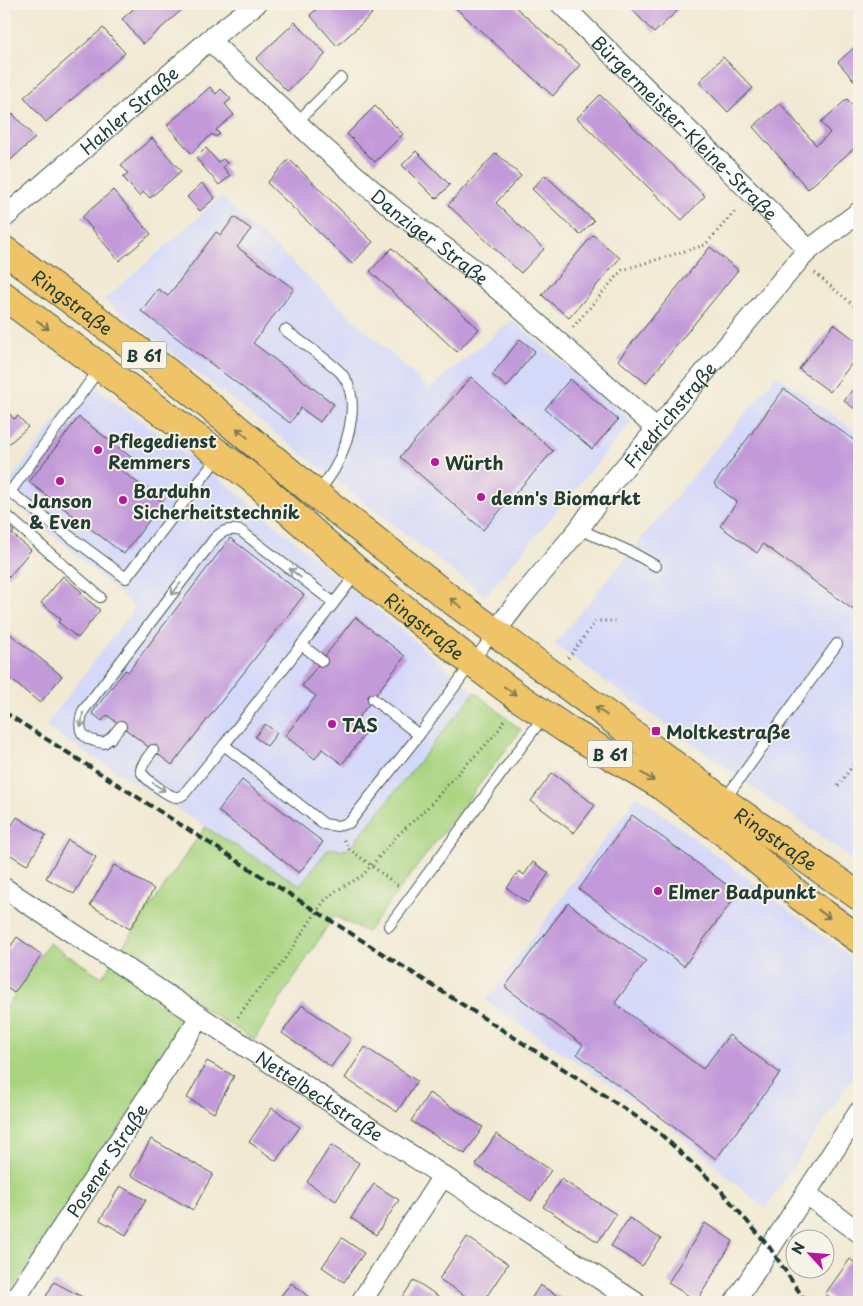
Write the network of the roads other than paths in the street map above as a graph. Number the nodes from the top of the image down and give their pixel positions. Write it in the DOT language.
graph roads {
  1 [pos="256,4"];
  2 [pos="561,4"];
  3 [pos="209,40"];
  4 [pos="341,78"];
  5 [pos="297,122"];
  6 [pos="859,212"];
  7 [pos="4,218"];
  8 [pos="4,250"];
  9 [pos="804,255"];
  10 [pos="4,296"];
  11 [pos="285,330"];
  12 [pos="100,367"];
  13 [pos="657,429"];
  14 [pos="219,455"];
  15 [pos="317,496"];
  16 [pos="4,513"];
  17 [pos="578,529"];
  18 [pos="656,566"];
  19 [pos="358,572"];
  20 [pos="100,597"];
  21 [pos="334,603"];
  22 [pos="495,632"];
  23 [pos="837,644"];
  24 [pos="302,645"];
  25 [pos="322,661"];
  26 [pos="471,662"];
  27 [pos="373,699"];
  28 [pos="545,715"];
  29 [pos="122,726"];
  30 [pos="419,735"];
  31 [pos="224,745"];
  32 [pos="153,750"];
  33 [pos="723,801"];
  34 [pos="4,888"];
  35 [pos="859,896"];
  36 [pos="389,926"];
  37 [pos="859,940"];
  38 [pos="200,1017"];
  39 [pos="859,1112"];
  40 [pos="443,1176"];
  41 [pos="806,1194"];
  42 [pos="859,1232"];
  43 [pos="13,1302"];
  44 [pos="361,1302"];
  45 [pos="635,1302"];
  46 [pos="735,1302"];
  1 -- 3 [label="street, Hahler Straße"];
  2 -- 9 [label="street, Bürgermeister-Kleine-Straße"];
  3 -- 5 [label="street, Danziger Straße"];
  3 -- 7 [label="street, Hahler Straße"];
  4 -- 5 [label="lane"];
  5 -- 13 [label="street, Danziger Straße"];
  6 -- 9 [label="street, Friedrichstraße"];
  15 -- 8 [label="main road, Ringstraße / B 61, one-way"];
  9 -- 13 [label="street, Friedrichstraße"];
  10 -- 12 [label="main road, Ringstraße / B 61, one-way"];
  11 -- 15 [label="lane"];
  12 -- 14 [label="main road, Ringstraße / B 61"];
  12 -- 14 [label="lane"];
  13 -- 17 [label="street, Friedrichstraße"];
  14 -- 19 [label="main road, Ringstraße / B 61"];
  22 -- 15 [label="main road, Ringstraße / B 61, one-way"];
  16 -- 20 [label="lane"];
  17 -- 18 [label="lane"];
  17 -- 22 [label="street, Friedrichstraße"];
  19 -- 21 [label="lane"];
  19 -- 26 [label="main road, Ringstraße / B 61"];
  21 -- 24 [label="lane"];
  21 -- 29 [label="lane, one-way"];
  22 -- 26 [label="lane"];
  33 -- 22 [label="main road, Ringstraße / B 61, one-way"];
  23 -- 33 [label="lane"];
  24 -- 25 [label="lane"];
  24 -- 31 [label="lane"];
  26 -- 28 [label="main road, Ringstraße / B 61, one-way"];
  26 -- 30 [label="lane"];
  27 -- 30 [label="lane"];
  28 -- 36 [label="lane"];
  28 -- 37 [label="main road, Ringstraße / B 61, one-way"];
  30 -- 31 [label="lane"];
  32 -- 31 [label="lane, one-way"];
  33 -- 35 [label="main road, Ringstraße / B 61"];
  34 -- 38 [label="street, Nettelbeckstraße"];
  38 -- 40 [label="street, Nettelbeckstraße"];
  38 -- 43 [label="street, Posener Straße"];
  39 -- 41 [label="street"];
  40 -- 44 [label="street"];
  40 -- 45 [label="street, Nettelbeckstraße"];
  41 -- 42 [label="street"];
  41 -- 46 [label="street"];
}
